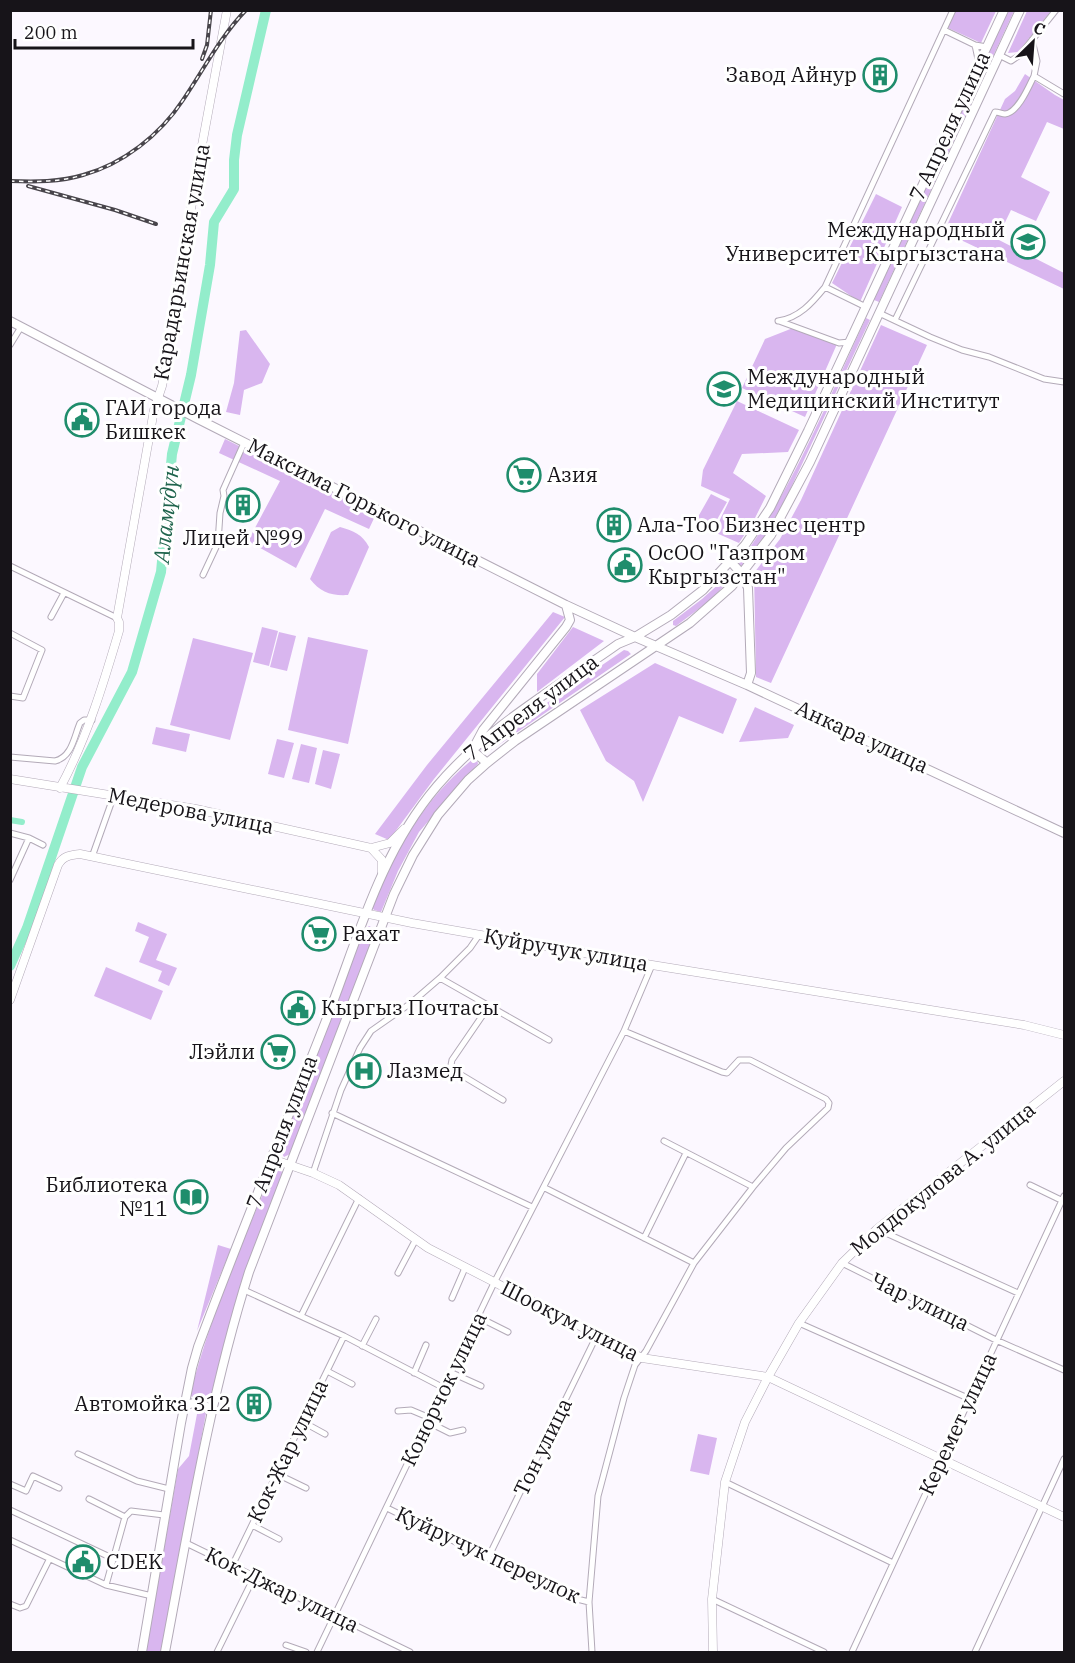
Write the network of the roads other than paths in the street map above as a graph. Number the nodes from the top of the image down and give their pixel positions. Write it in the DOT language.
graph roads {
  1 [pos="227,10"];
  2 [pos="953,10"];
  3 [pos="1004,10"];
  4 [pos="1020,10"];
  5 [pos="1056,10"];
  6 [pos="944,30"];
  7 [pos="1032,40"];
  8 [pos="975,45"];
  9 [pos="987,47"];
  10 [pos="999,55"];
  11 [pos="979,65"];
  12 [pos="1035,76"];
  13 [pos="1065,94"];
  14 [pos="825,286"];
  15 [pos="866,307"];
  16 [pos="879,313"];
  17 [pos="895,320"];
  18 [pos="10,321"];
  19 [pos="21,327"];
  20 [pos="850,342"];
  21 [pos="10,345"];
  22 [pos="1065,382"];
  23 [pos="158,399"];
  24 [pos="244,443"];
  25 [pos="731,562"];
  26 [pos="10,566"];
  27 [pos="742,574"];
  28 [pos="203,575"];
  29 [pos="64,593"];
  30 [pos="566,605"];
  31 [pos="51,617"];
  32 [pos="117,618"];
  33 [pos="10,633"];
  34 [pos="635,637"];
  35 [pos="657,646"];
  36 [pos="747,685"];
  37 [pos="10,696"];
  38 [pos="92,720"];
  39 [pos="472,750"];
  40 [pos="10,757"];
  41 [pos="487,763"];
  42 [pos="10,779"];
  43 [pos="63,788"];
  44 [pos="114,795"];
  45 [pos="409,823"];
  46 [pos="10,833"];
  47 [pos="1065,833"];
  48 [pos="29,838"];
  49 [pos="44,844"];
  50 [pos="371,848"];
  51 [pos="92,857"];
  52 [pos="382,872"];
  53 [pos="10,880"];
  54 [pos="366,914"];
  55 [pos="385,918"];
  56 [pos="478,935"];
  57 [pos="652,965"];
  58 [pos="440,978"];
  59 [pos="10,1000"];
  60 [pos="489,1006"];
  61 [pos="624,1031"];
  62 [pos="1065,1035"];
  63 [pos="549,1040"];
  64 [pos="1065,1081"];
  65 [pos="503,1100"];
  66 [pos="332,1113"];
  67 [pos="664,1141"];
  68 [pos="686,1153"];
  69 [pos="272,1159"];
  70 [pos="290,1166"];
  71 [pos="313,1173"];
  72 [pos="1030,1185"];
  73 [pos="753,1187"];
  74 [pos="545,1188"];
  75 [pos="359,1198"];
  76 [pos="1064,1199"];
  77 [pos="532,1207"];
  78 [pos="877,1229"];
  79 [pos="644,1238"];
  80 [pos="416,1239"];
  81 [pos="694,1263"];
  82 [pos="842,1263"];
  83 [pos="465,1268"];
  84 [pos="398,1273"];
  85 [pos="494,1283"];
  86 [pos="244,1290"];
  87 [pos="1018,1293"];
  88 [pos="452,1298"];
  89 [pos="301,1316"];
  90 [pos="478,1317"];
  91 [pos="376,1319"];
  92 [pos="799,1323"];
  93 [pos="508,1332"];
  94 [pos="597,1335"];
  95 [pos="344,1336"];
  96 [pos="996,1340"];
  97 [pos="426,1345"];
  98 [pos="362,1346"];
  99 [pos="642,1358"];
  100 [pos="1065,1370"];
  101 [pos="327,1371"];
  102 [pos="414,1373"];
  103 [pos="452,1373"];
  104 [pos="768,1377"];
  105 [pos="352,1384"];
  106 [pos="481,1386"];
  107 [pos="444,1388"];
  108 [pos="970,1399"];
  109 [pos="184,1407"];
  110 [pos="398,1411"];
  111 [pos="211,1413"];
  112 [pos="429,1420"];
  113 [pos="303,1422"];
  114 [pos="463,1430"];
  115 [pos="326,1434"];
  116 [pos="78,1454"];
  117 [pos="942,1458"];
  118 [pos="1065,1459"];
  119 [pos="278,1474"];
  120 [pos="725,1482"];
  121 [pos="10,1484"];
  122 [pos="59,1488"];
  123 [pos="306,1488"];
  124 [pos="169,1489"];
  125 [pos="89,1499"];
  126 [pos="1042,1507"];
  127 [pos="387,1508"];
  128 [pos="10,1510"];
  129 [pos="164,1515"];
  130 [pos="125,1517"];
  131 [pos="1065,1517"];
  132 [pos="252,1525"];
  133 [pos="279,1539"];
  134 [pos="10,1540"];
  135 [pos="186,1544"];
  136 [pos="488,1558"];
  137 [pos="114,1559"];
  138 [pos="49,1560"];
  139 [pos="893,1563"];
  140 [pos="232,1566"];
  141 [pos="255,1577"];
  142 [pos="106,1585"];
  143 [pos="152,1596"];
  144 [pos="712,1599"];
  145 [pos="589,1602"];
  146 [pos="10,1604"];
  147 [pos="334,1616"];
  148 [pos="286,1645"];
  149 [pos="142,1653"];
  150 [pos="165,1653"];
  151 [pos="217,1653"];
  152 [pos="306,1653"];
  153 [pos="317,1653"];
  154 [pos="410,1653"];
  155 [pos="592,1653"];
  156 [pos="713,1653"];
  157 [pos="824,1653"];
  158 [pos="852,1653"];
  159 [pos="975,1653"];
  1 -- 23 [label="street, Карадарьинская улица"];
  2 -- 6 [label="street"];
  3 -- 9 [label="main road, 7 Апреля улица"];
  4 -- 10 [label="main road, 7 Апреля улица"];
  5 -- 7 [label="street"];
  6 -- 8 [label="street"];
  6 -- 14 [label="street"];
  7 -- 10 [label="street"];
  7 -- 12 [label="street"];
  8 -- 9 [label="street"];
  8 -- 11 [label="street"];
  9 -- 11 [label="main road, 7 Апреля улица"];
  10 -- 16 [label="main road, 7 Апреля улица"];
  11 -- 15 [label="main road, 7 Апреля улица"];
  12 -- 13 [label="street"];
  12 -- 17 [label="street"];
  14 -- 15 [label="street"];
  14 -- 20 [label="street"];
  15 -- 16 [label="main road"];
  15 -- 20 [label="main road, 7 Апреля улица"];
  16 -- 17 [label="street"];
  16 -- 27 [label="main road, 7 Апреля улица"];
  17 -- 22 [label="street"];
  18 -- 19 [label="main road, Максима Горького улица"];
  19 -- 21 [label="street"];
  19 -- 23 [label="main road, Максима Горького улица"];
  20 -- 25 [label="main road, 7 Апреля улица"];
  23 -- 24 [label="main road, Максима Горького улица"];
  23 -- 32 [label="street, Карадарьинская улица"];
  24 -- 28 [label="street"];
  24 -- 30 [label="main road, Максима Горького улица"];
  25 -- 27 [label="main road"];
  25 -- 34 [label="main road, 7 Апреля улица"];
  26 -- 29 [label="street"];
  27 -- 35 [label="main road, 7 Апреля улица"];
  27 -- 36 [label="main road"];
  29 -- 31 [label="street"];
  29 -- 32 [label="street"];
  30 -- 34 [label="main road, Максима Горького улица"];
  30 -- 39 [label="main road"];
  32 -- 38 [label="street, Карадарьинская улица"];
  33 -- 37 [label="street"];
  34 -- 35 [label="main road, Максима Горького улица"];
  34 -- 39 [label="main road, 7 Апреля улица"];
  35 -- 36 [label="main road, Анкара улица"];
  35 -- 41 [label="main road, 7 Апреля улица"];
  36 -- 47 [label="main road, Анкара улица"];
  38 -- 40 [label="street"];
  38 -- 43 [label="street, Карадарьинская улица"];
  39 -- 41 [label="main road"];
  39 -- 45 [label="main road, 7 Апреля улица"];
  41 -- 55 [label="main road, 7 Апреля улица"];
  42 -- 43 [label="street, Медерова улица"];
  43 -- 44 [label="street, Медерова улица"];
  44 -- 50 [label="street, Медерова улица"];
  44 -- 51 [label="street"];
  45 -- 50 [label="street"];
  45 -- 52 [label="main road, 7 Апреля улица"];
  46 -- 48 [label="street"];
  48 -- 49 [label="street"];
  48 -- 53 [label="street"];
  50 -- 52 [label="street"];
  51 -- 54 [label="street, Куйручук улица"];
  51 -- 59 [label="street, Куйручук улица"];
  52 -- 54 [label="main road, 7 Апреля улица"];
  54 -- 55 [label="street, Куйручук улица"];
  54 -- 69 [label="main road, 7 Апреля улица"];
  55 -- 56 [label="street, Куйручук улица"];
  55 -- 70 [label="main road, 7 Апреля улица"];
  56 -- 57 [label="street, Куйручук улица"];
  56 -- 58 [label="street"];
  57 -- 61 [label="street, Конорчок улица"];
  57 -- 62 [label="street, Куйручук улица"];
  58 -- 60 [label="street"];
  58 -- 66 [label="street"];
  60 -- 63 [label="street"];
  60 -- 65 [label="street"];
  61 -- 73 [label="street"];
  61 -- 74 [label="street, Конорчок улица"];
  64 -- 78 [label="street, Молдокулова А. улица"];
  66 -- 71 [label="street"];
  66 -- 77 [label="street"];
  67 -- 68 [label="street"];
  68 -- 73 [label="street"];
  68 -- 79 [label="street"];
  69 -- 70 [label="street, Шоокум улица"];
  69 -- 109 [label="main road, 7 Апреля улица"];
  70 -- 71 [label="street, Шоокум улица"];
  70 -- 86 [label="main road, 7 Апреля улица"];
  71 -- 75 [label="street, Шоокум улица"];
  72 -- 76 [label="street"];
  73 -- 81 [label="street"];
  74 -- 77 [label="street, Конорчок улица"];
  74 -- 79 [label="street"];
  75 -- 80 [label="street, Шоокум улица"];
  75 -- 89 [label="street"];
  76 -- 87 [label="street, Керемет улица"];
  77 -- 85 [label="street, Конорчок улица"];
  78 -- 82 [label="street, Молдокулова А. улица"];
  78 -- 87 [label="street"];
  79 -- 81 [label="street"];
  80 -- 83 [label="street, Шоокум улица"];
  80 -- 84 [label="street"];
  81 -- 99 [label="street"];
  82 -- 92 [label="street, Молдокулова А. улица"];
  82 -- 96 [label="street, Чар улица"];
  83 -- 85 [label="street, Шоокум улица"];
  83 -- 88 [label="street"];
  85 -- 90 [label="street, Конорчок улица"];
  85 -- 94 [label="street, Шоокум улица"];
  86 -- 89 [label="street"];
  86 -- 111 [label="main road, 7 Апреля улица"];
  87 -- 96 [label="street, Керемет улица"];
  89 -- 95 [label="street"];
  90 -- 93 [label="street"];
  90 -- 103 [label="street, Конорчок улица"];
  91 -- 98 [label="street"];
  92 -- 104 [label="street, Молдокулова А. улица"];
  92 -- 108 [label="street"];
  94 -- 99 [label="street, Шоокум улица"];
  94 -- 136 [label="street, Тон улица"];
  95 -- 98 [label="street"];
  95 -- 101 [label="street, Кок-Жар улица"];
  96 -- 100 [label="street, Чар улица"];
  96 -- 108 [label="street, Керемет улица"];
  97 -- 102 [label="street"];
  98 -- 102 [label="street"];
  99 -- 104 [label="street, Шоокум улица"];
  99 -- 145 [label="street"];
  101 -- 105 [label="street"];
  101 -- 113 [label="street, Кок-Жар улица"];
  102 -- 107 [label="street"];
  103 -- 106 [label="street"];
  103 -- 107 [label="street, Конорчок улица"];
  104 -- 117 [label="street, Шоокум улица"];
  104 -- 120 [label="street, Молдокулова А. улица"];
  107 -- 112 [label="street, Конорчок улица"];
  108 -- 117 [label="street, Керемет улица"];
  109 -- 111 [label="main road"];
  109 -- 124 [label="main road, 7 Апреля улица"];
  110 -- 112 [label="street"];
  111 -- 135 [label="main road, 7 Апреля улица"];
  112 -- 114 [label="street"];
  112 -- 127 [label="street, Конорчок улица"];
  113 -- 115 [label="street"];
  113 -- 119 [label="street, Кок-Жар улица"];
  116 -- 124 [label="street"];
  117 -- 126 [label="street, Шоокум улица"];
  117 -- 139 [label="street, Керемет улица"];
  118 -- 126 [label="street"];
  119 -- 123 [label="street"];
  119 -- 132 [label="street, Кок-Жар улица"];
  120 -- 139 [label="street"];
  120 -- 144 [label="street, Молдокулова А. улица"];
  121 -- 122 [label="street"];
  124 -- 129 [label="main road, 7 Апреля улица"];
  125 -- 130 [label="street"];
  126 -- 131 [label="street, Шоокум улица"];
  126 -- 159 [label="street"];
  127 -- 136 [label="street, Куйручук переулок"];
  127 -- 147 [label="street, Конорчок улица"];
  128 -- 137 [label="street"];
  129 -- 130 [label="street"];
  129 -- 143 [label="main road, 7 Апреля улица"];
  130 -- 137 [label="street"];
  132 -- 133 [label="street"];
  132 -- 140 [label="street, Кок-Жар улица"];
  134 -- 138 [label="street"];
  135 -- 140 [label="street, Кок-Джар улица"];
  135 -- 150 [label="main road, 7 Апреля улица"];
  136 -- 145 [label="street, Куйручук переулок"];
  137 -- 142 [label="street"];
  138 -- 142 [label="street"];
  138 -- 146 [label="street"];
  139 -- 158 [label="street, Керемет улица"];
  140 -- 141 [label="street, Кок-Джар улица"];
  141 -- 147 [label="street, Кок-Джар улица"];
  141 -- 151 [label="street"];
  142 -- 143 [label="street"];
  143 -- 149 [label="main road, 7 Апреля улица"];
  144 -- 156 [label="street, Молдокулова А. улица"];
  144 -- 157 [label="street"];
  145 -- 155 [label="street"];
  147 -- 153 [label="street, Конорчок улица"];
  147 -- 154 [label="street, Кок-Джар улица"];
  148 -- 152 [label="street"];
}
